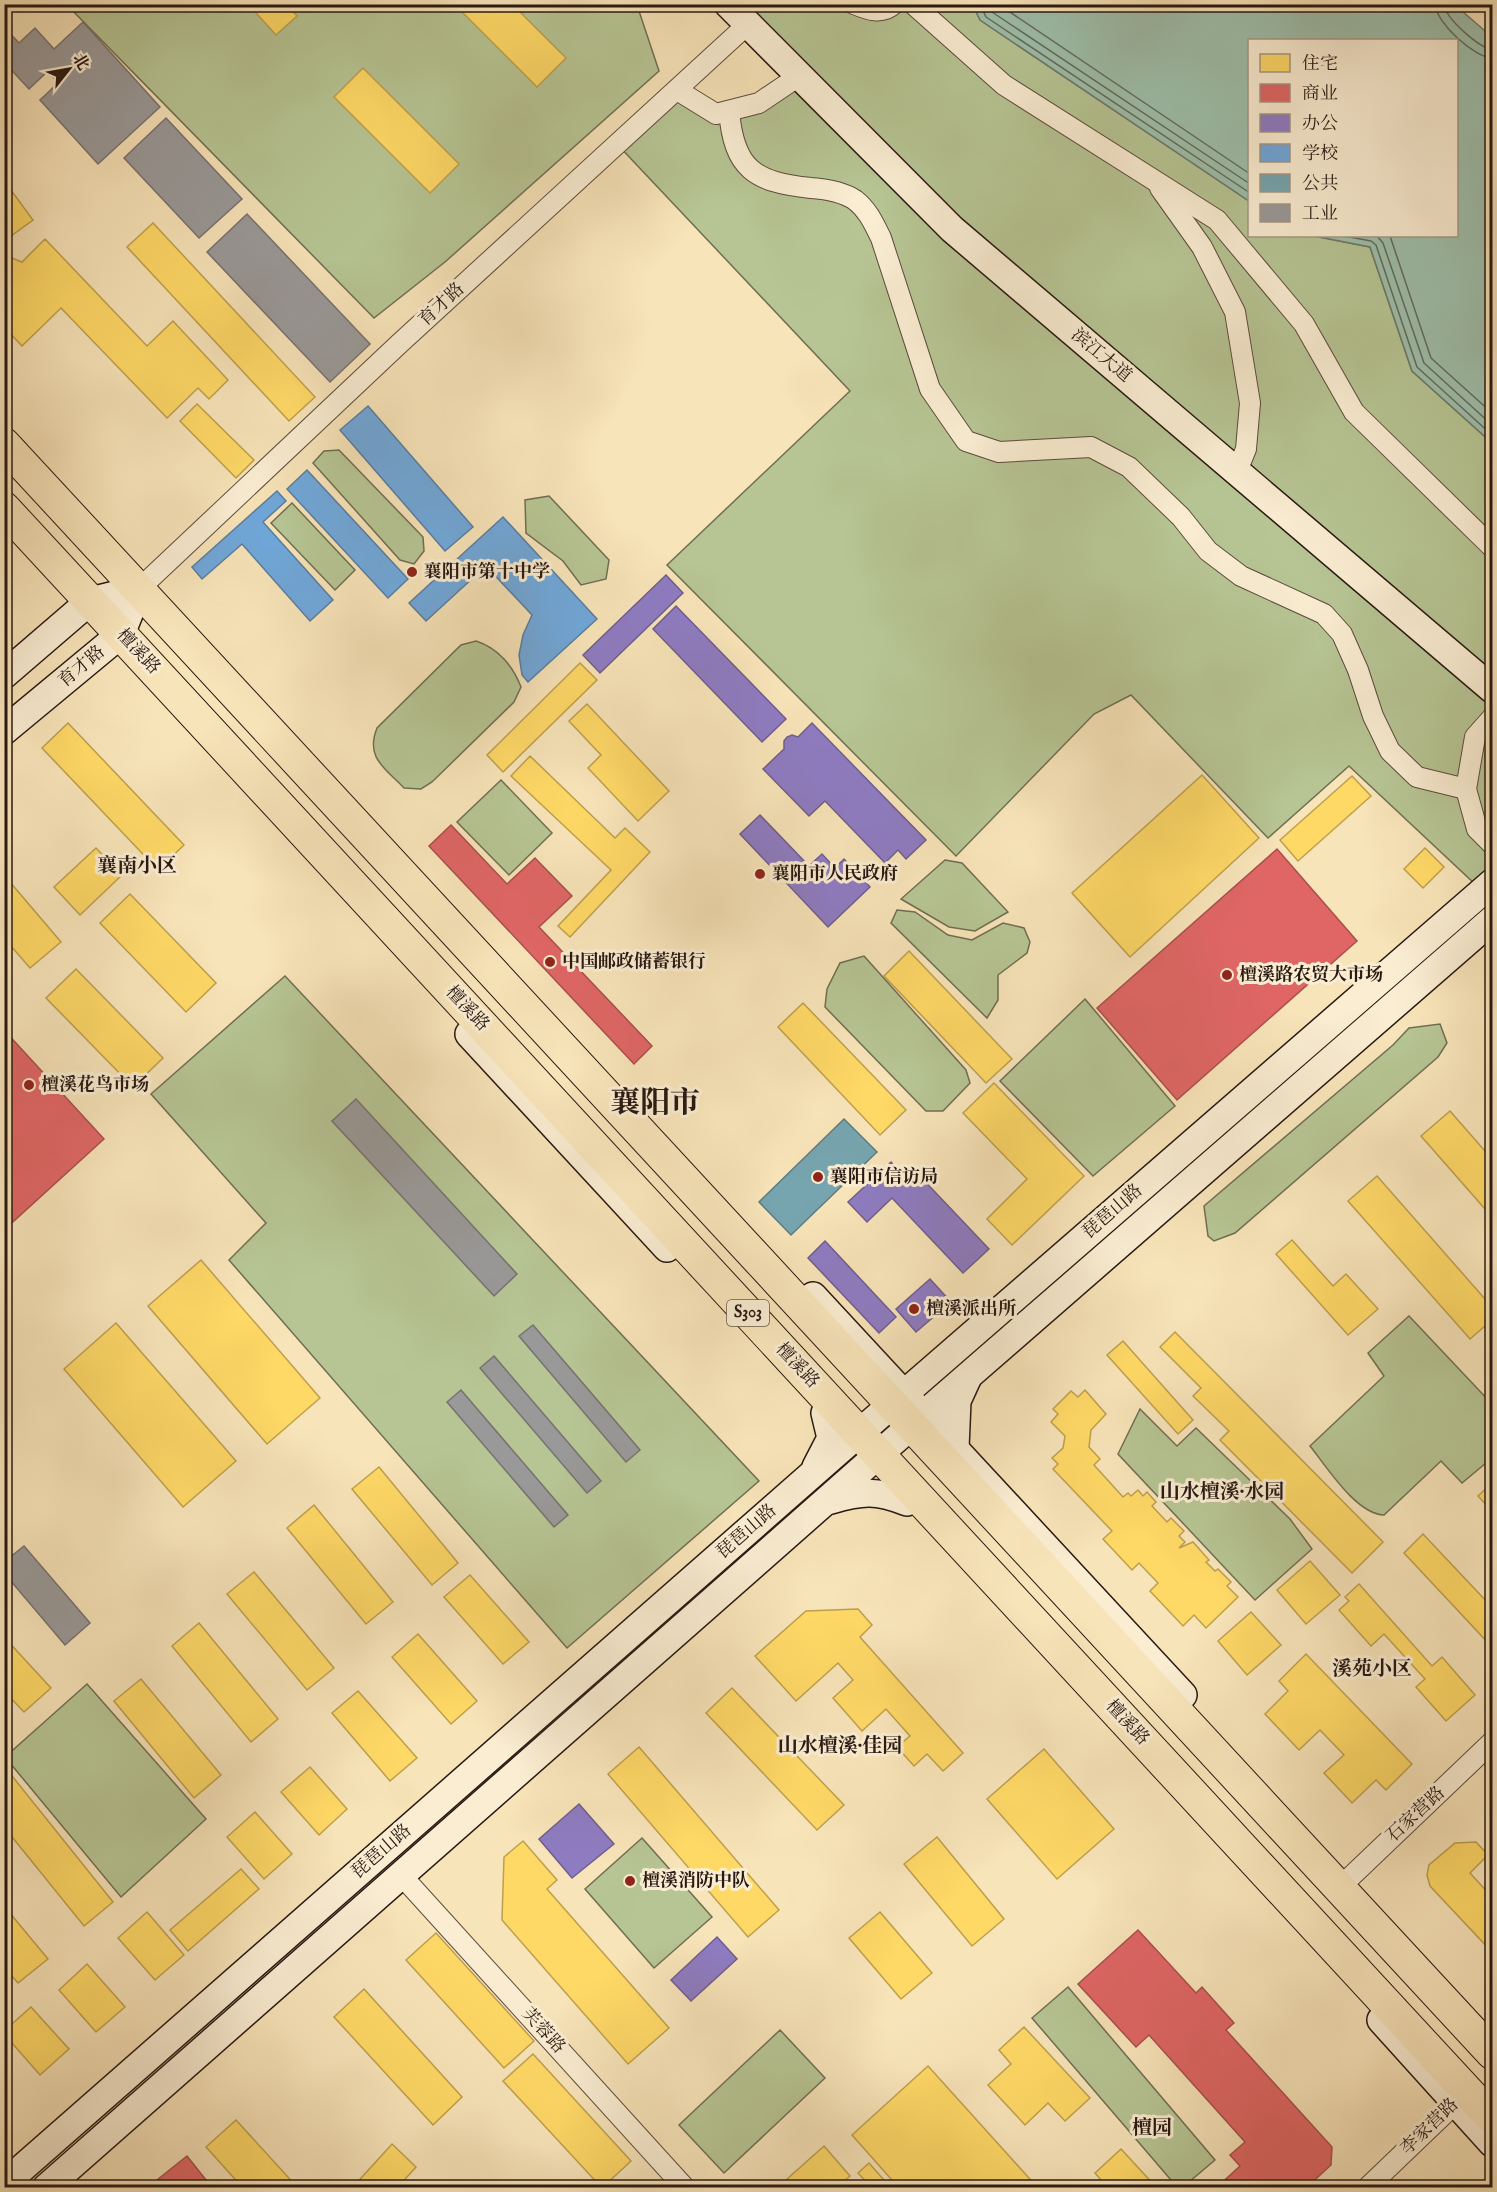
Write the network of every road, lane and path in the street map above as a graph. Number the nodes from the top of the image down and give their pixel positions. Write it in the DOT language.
graph roads {
  1 [pos="854,4"];
  2 [pos="894,4"];
  3 [pos="913,4"];
  4 [pos="735,10"];
  5 [pos="799,76"];
  6 [pos="677,90"];
  7 [pos="729,111"];
  8 [pos="1155,181"];
  9 [pos="4,425"];
  10 [pos="4,444"];
  11 [pos="1237,471"];
  12 [pos="4,508"];
  13 [pos="4,530"];
  14 [pos="1492,547"];
  15 [pos="143,584"];
  16 [pos="85,606"];
  17 [pos="116,639"];
  18 [pos="4,675"];
  19 [pos="1492,689"];
  20 [pos="1492,718"];
  21 [pos="4,732"];
  22 [pos="1466,789"];
  23 [pos="1492,844"];
  24 [pos="1492,883"];
  25 [pos="1492,920"];
  26 [pos="947,1356"];
  27 [pos="876,1363"];
  28 [pos="968,1376"];
  29 [pos="909,1410"];
  30 [pos="825,1413"];
  31 [pos="865,1448"];
  32 [pos="955,1448"];
  33 [pos="810,1476"];
  34 [pos="827,1501"];
  35 [pos="907,1502"];
  36 [pos="1492,1742"];
  37 [pos="401,1875"];
  38 [pos="1345,1882"];
  39 [pos="1492,2031"];
  40 [pos="1492,2053"];
  41 [pos="1461,2097"];
  42 [pos="1492,2118"];
  43 [pos="1492,2144"];
  44 [pos="4,2184"];
  45 [pos="46,2187"];
  46 [pos="685,2187"];
  47 [pos="1367,2187"];
  1 -- 2 [label="street"];
  3 -- 8 [label="street"];
  4 -- 5 [label="street, 滨江大道"];
  4 -- 6 [label="street, 育才路"];
  5 -- 7 [label="street"];
  5 -- 11 [label="street, 滨江大道"];
  6 -- 7 [label="street"];
  6 -- 15 [label="street, 育才路"];
  7 -- 22 [label="street"];
  8 -- 11 [label="street"];
  8 -- 14 [label="street"];
  9 -- 15 [label="street"];
  10 -- 15 [label="main road, S303"];
  11 -- 19 [label="street, 滨江大道"];
  12 -- 16 [label="main road, 檀溪路 / S303"];
  13 -- 16 [label="street"];
  15 -- 16 [label="street, 育才路"];
  15 -- 17 [label="street, 育才路"];
  15 -- 27 [label="street"];
  15 -- 29 [label="main road, S303"];
  16 -- 17 [label="main road, 檀溪路 / S303"];
  16 -- 18 [label="street, 育才路"];
  17 -- 21 [label="street, 育才路"];
  17 -- 30 [label="street"];
  17 -- 31 [label="main road, 檀溪路 / S303"];
  20 -- 22 [label="street"];
  22 -- 23 [label="street"];
  24 -- 26 [label="street, 琵琶山路"];
  25 -- 28 [label="street, 琵琶山路"];
  26 -- 27 [label="street"];
  26 -- 29 [label="street, 琵琶山路"];
  27 -- 29 [label="street"];
  28 -- 29 [label="street, 琵琶山路"];
  28 -- 32 [label="street"];
  29 -- 31 [label="street, 琵琶山路"];
  29 -- 32 [label="street"];
  29 -- 38 [label="main road, S303"];
  30 -- 31 [label="street"];
  30 -- 33 [label="street"];
  31 -- 33 [label="street, 琵琶山路"];
  31 -- 34 [label="street, 琵琶山路"];
  31 -- 35 [label="street"];
  31 -- 41 [label="main road, 檀溪路 / S303"];
  32 -- 38 [label="street"];
  33 -- 44 [label="street, 琵琶山路"];
  34 -- 35 [label="street"];
  34 -- 37 [label="street, 琵琶山路"];
  35 -- 41 [label="street"];
  36 -- 38 [label="street, 石家营路"];
  37 -- 45 [label="street, 琵琶山路"];
  37 -- 46 [label="street, 芙蓉路"];
  38 -- 39 [label="street"];
  38 -- 40 [label="main road, S303"];
  41 -- 42 [label="main road, 檀溪路 / S303"];
  41 -- 43 [label="street"];
  41 -- 47 [label="street, 李家营路"];
}
